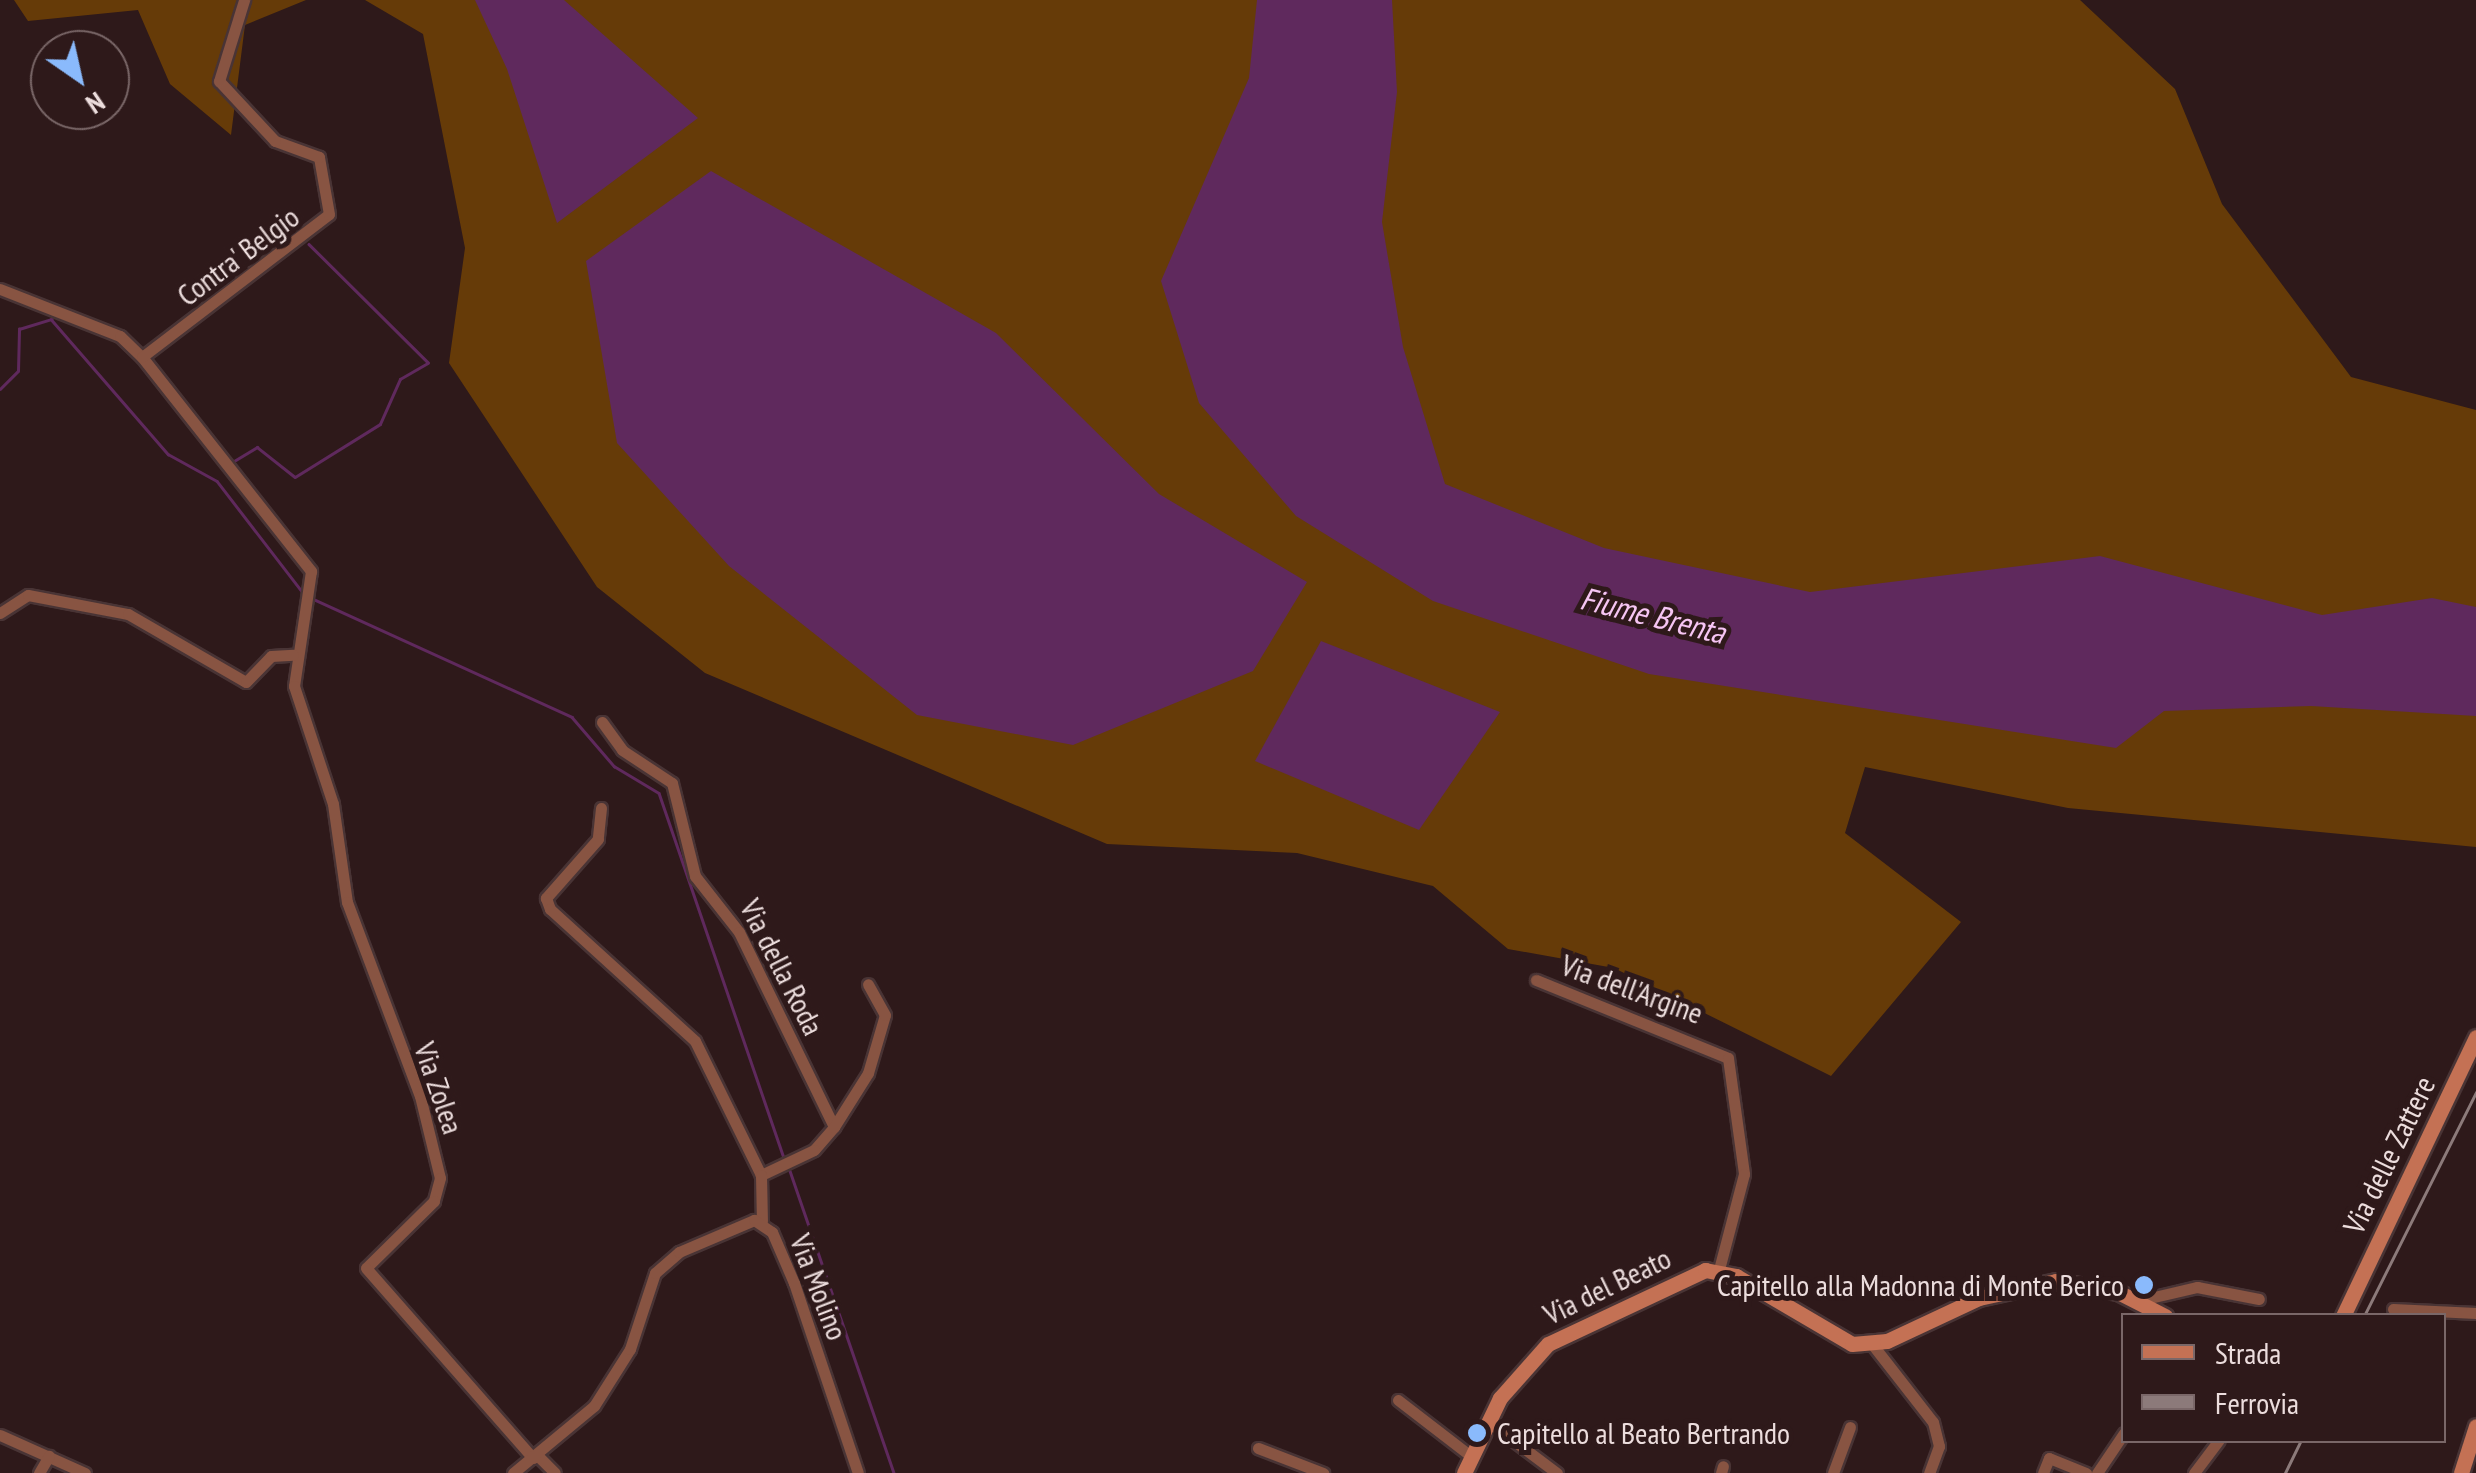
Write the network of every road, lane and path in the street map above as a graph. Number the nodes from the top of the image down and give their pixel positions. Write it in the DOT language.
graph roads {
  1 [pos="244,0"];
  2 [pos="0,289"];
  3 [pos="142,357"];
  4 [pos="0,613"];
  5 [pos="293,655"];
  6 [pos="602,722"];
  7 [pos="600,808"];
  8 [pos="1536,980"];
  9 [pos="868,984"];
  10 [pos="2476,1038"];
  11 [pos="834,1127"];
  12 [pos="761,1175"];
  13 [pos="762,1221"];
  14 [pos="1718,1269"];
  15 [pos="2259,1299"];
  16 [pos="2138,1301"];
  17 [pos="2393,1309"];
  18 [pos="2160,1313"];
  19 [pos="2344,1313"];
  20 [pos="2476,1313"];
  21 [pos="1872,1344"];
  22 [pos="1398,1400"];
  23 [pos="1489,1422"];
  24 [pos="2476,1426"];
  25 [pos="1850,1427"];
  26 [pos="0,1436"];
  27 [pos="2121,1438"];
  28 [pos="2216,1443"];
  29 [pos="1258,1448"];
  30 [pos="48,1456"];
  31 [pos="535,1456"];
  32 [pos="1472,1457"];
  33 [pos="39,1473"];
  34 [pos="85,1473"];
  35 [pos="513,1473"];
  36 [pos="554,1473"];
  37 [pos="858,1473"];
  38 [pos="1323,1473"];
  39 [pos="1464,1473"];
  40 [pos="1557,1473"];
  41 [pos="1833,1473"];
  42 [pos="1929,1473"];
  43 [pos="2043,1473"];
  44 [pos="2086,1473"];
  45 [pos="2098,1473"];
  46 [pos="2194,1473"];
  47 [pos="2461,1473"];
  1 -- 3 [label="street, Contra' Belgio"];
  2 -- 3 [label="street"];
  3 -- 5 [label="street"];
  4 -- 5 [label="street"];
  5 -- 31 [label="street, Via Zolea"];
  6 -- 11 [label="street, Via della Roda"];
  7 -- 12 [label="street"];
  8 -- 14 [label="street, Via dell'Argine"];
  9 -- 11 [label="street"];
  10 -- 19 [label="street, Via delle Zattere"];
  11 -- 12 [label="street"];
  12 -- 13 [label="street"];
  13 -- 31 [label="street, Via Molino"];
  13 -- 37 [label="street, Via Molino"];
  14 -- 21 [label="street, Via del Beato"];
  14 -- 23 [label="street, Via del Beato"];
  15 -- 16 [label="street"];
  16 -- 18 [label="street"];
  16 -- 21 [label="street"];
  17 -- 20 [label="street"];
  21 -- 42 [label="street"];
  22 -- 32 [label="street"];
  23 -- 32 [label="street, Via del Beato"];
  23 -- 40 [label="street"];
  24 -- 47 [label="street"];
  25 -- 41 [label="street"];
  26 -- 30 [label="street"];
  27 -- 45 [label="street"];
  28 -- 46 [label="street"];
  29 -- 38 [label="street"];
  30 -- 33 [label="street"];
  30 -- 34 [label="street"];
  31 -- 35 [label="street, Via Molino"];
  31 -- 36 [label="street"];
  32 -- 39 [label="street, Via del Beato"];
  43 -- 44 [label="street"];
}
